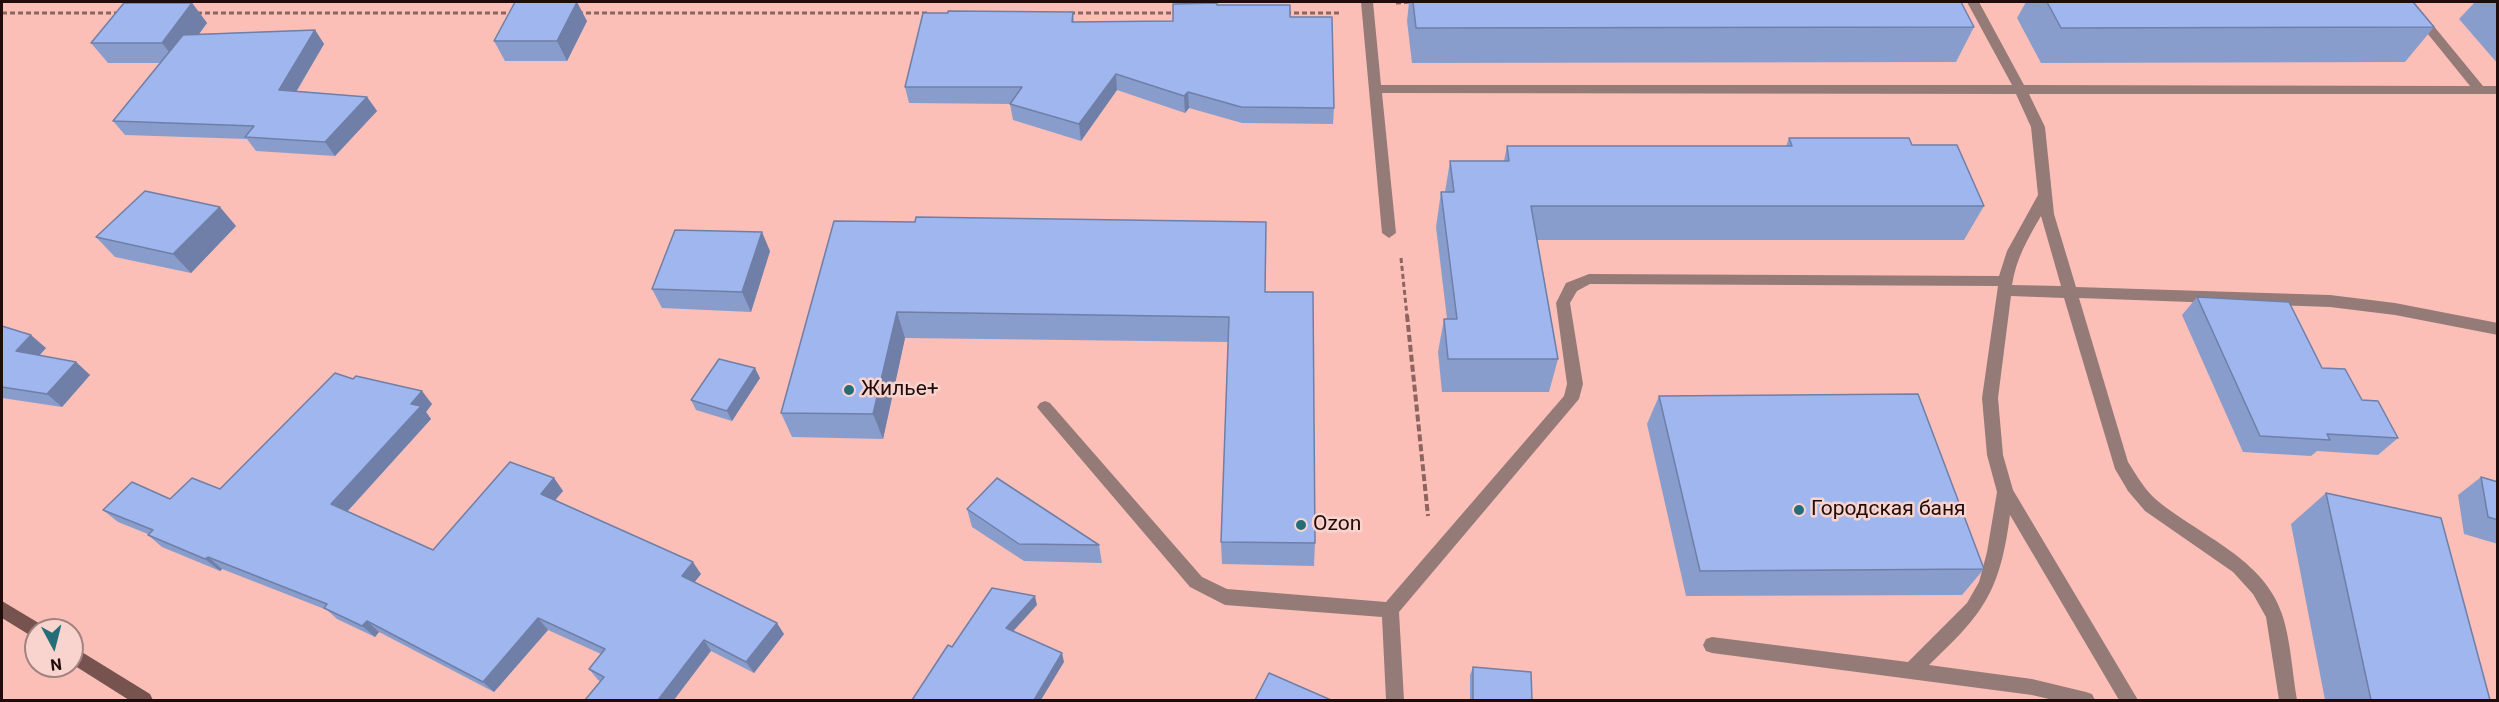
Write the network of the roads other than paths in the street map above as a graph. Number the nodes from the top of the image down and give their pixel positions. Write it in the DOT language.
graph roads {
  1 [pos="1973,2"];
  2 [pos="2408,2"];
  3 [pos="1368,4"];
  4 [pos="1376,89"];
  5 [pos="2022,90"];
  6 [pos="2480,90"];
  7 [pos="2498,90"];
  8 [pos="2044,197"];
  9 [pos="1389,233"];
  10 [pos="2005,286"];
  11 [pos="2070,292"];
  12 [pos="2498,328"];
  13 [pos="1045,406"];
  14 [pos="2005,492"];
  15 [pos="2,609"];
  16 [pos="1390,610"];
  17 [pos="24,623"];
  18 [pos="1712,645"];
  19 [pos="84,662"];
  20 [pos="1911,671"];
  21 [pos="144,700"];
  22 [pos="1395,700"];
  23 [pos="2086,700"];
  24 [pos="2130,700"];
  25 [pos="2288,700"];
  1 -- 5 [label="lane"];
  2 -- 6 [label="lane"];
  3 -- 4 [label="lane"];
  4 -- 5 [label="lane"];
  4 -- 9 [label="lane"];
  5 -- 6 [label="lane"];
  5 -- 8 [label="lane"];
  6 -- 7 [label="lane"];
  8 -- 10 [label="lane"];
  8 -- 11 [label="lane"];
  10 -- 11 [label="lane"];
  10 -- 14 [label="lane"];
  10 -- 16 [label="lane"];
  11 -- 12 [label="lane"];
  11 -- 25 [label="lane"];
  13 -- 16 [label="lane"];
  14 -- 20 [label="lane"];
  14 -- 24 [label="lane"];
  15 -- 17 [label="main road"];
  16 -- 22 [label="lane"];
  18 -- 20 [label="lane"];
  19 -- 21 [label="main road"];
  20 -- 23 [label="lane"];
}
